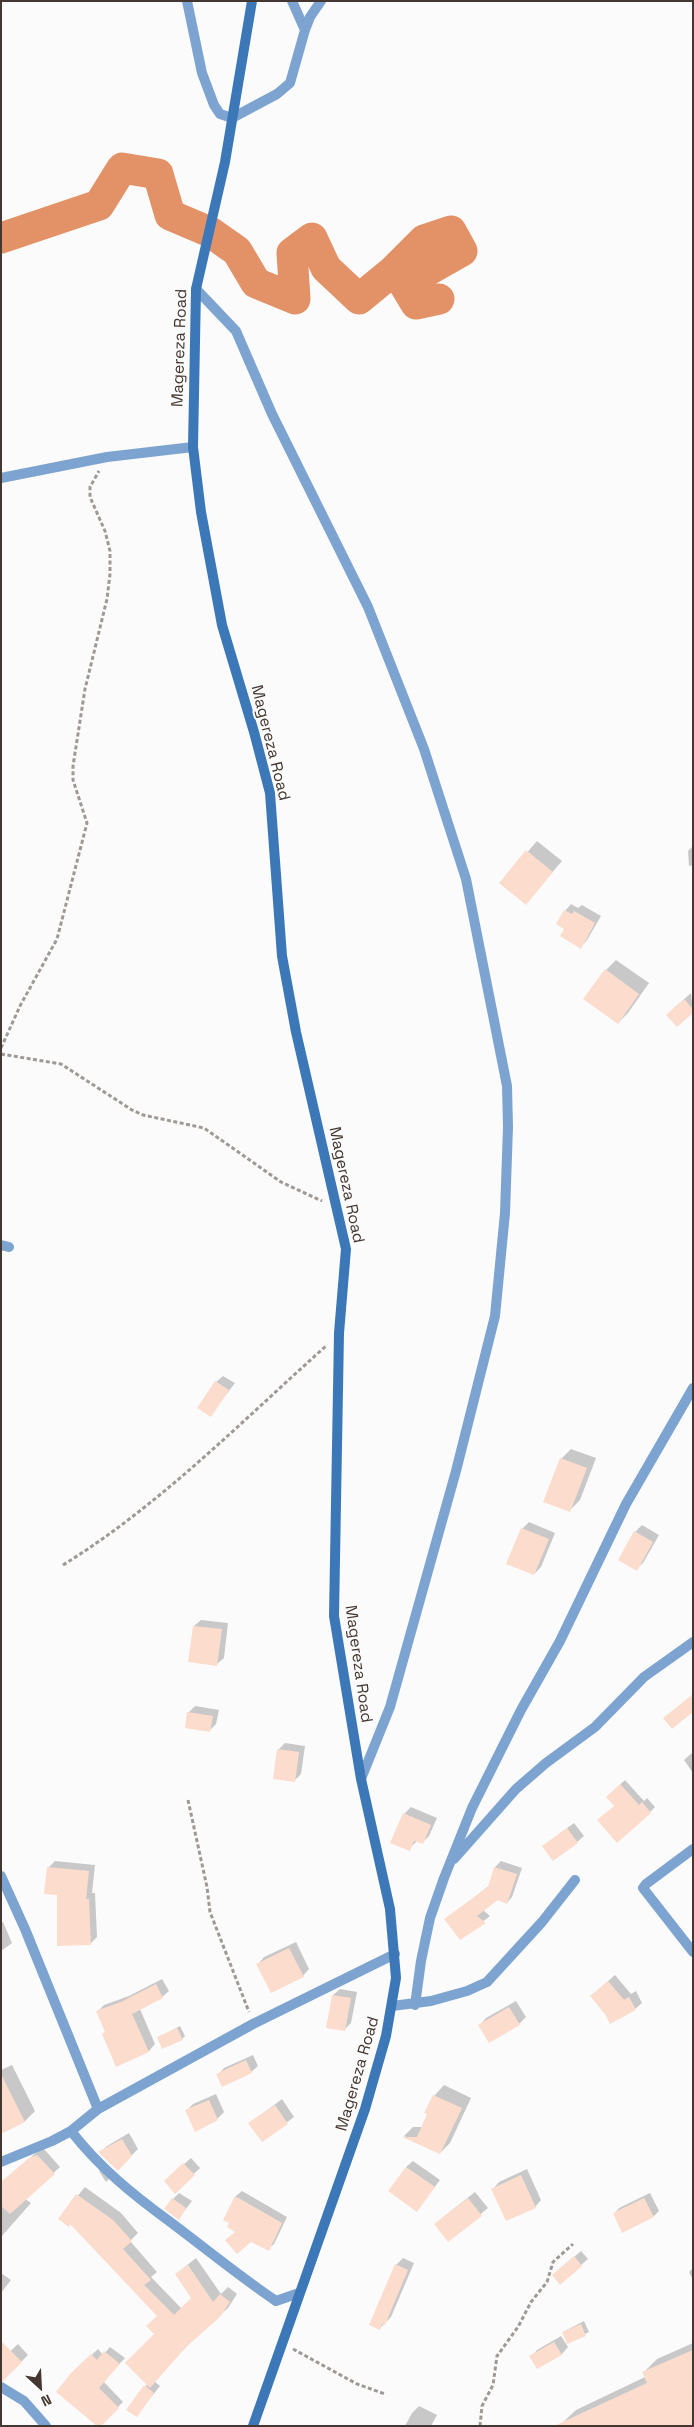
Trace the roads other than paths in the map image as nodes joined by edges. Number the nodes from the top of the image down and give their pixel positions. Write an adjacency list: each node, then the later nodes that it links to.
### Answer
1 (187, 1): 6 (street)
2 (252, 1): 6 (street, Magereza Road)
3 (292, 1): 5 (street)
4 (322, 1): 5 (street)
5 (305, 30): 6 (street)
6 (232, 118): 7 (street, Magereza Road)
7 (196, 289): 8 (street, Magereza Road); 12 (street)
8 (193, 447): 9 (street); 12 (street, Magereza Road)
9 (1, 478)
10 (693, 1388): 14 (street)
11 (693, 1642): 14 (street)
12 (361, 1779): 18 (street, Magereza Road)
13 (693, 1849): 17 (street)
14 (452, 1860): 19 (street)
15 (1, 1876): 21 (street)
16 (575, 1880): 19 (street)
17 (693, 1952)
18 (395, 1954): 20 (street, Magereza Road); 21 (street)
19 (415, 2005): 20 (street)
20 (392, 2006): 24 (street, Magereza Road)
21 (98, 2109): 22 (street)
22 (70, 2131): 23 (street); 24 (street)
23 (1, 2162)
24 (299, 2293): 27 (street, Magereza Road)
25 (1, 2387): 26 (street)
26 (46, 2426)
27 (252, 2426)

